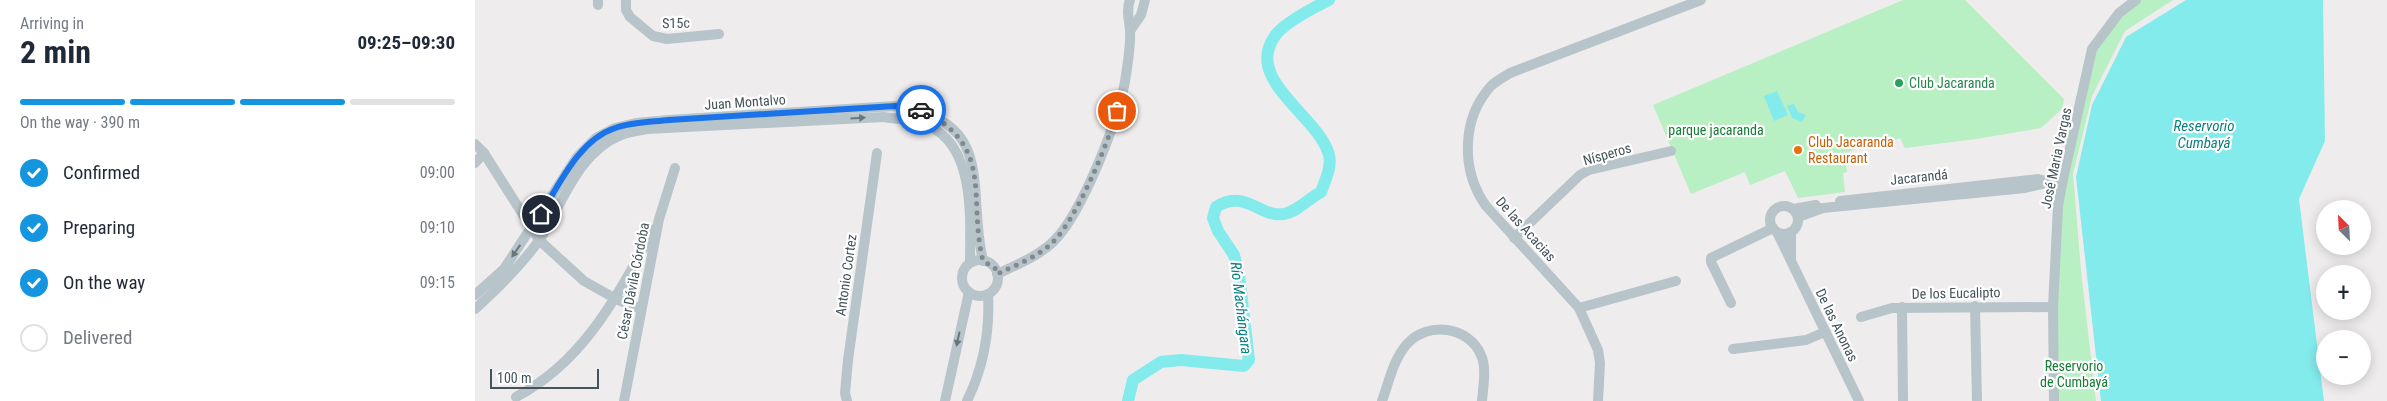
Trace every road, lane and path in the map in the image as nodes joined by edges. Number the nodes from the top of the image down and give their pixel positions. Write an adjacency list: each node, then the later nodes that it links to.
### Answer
1 (626, 0): 7 (street, S15c)
2 (1130, 0): 6 (street)
3 (1145, 0): 6 (street)
4 (1701, 0): 21 (street, De las Acacias)
5 (2136, 0): 15 (street, José Maria Vargas)
6 (1130, 31): 26 (street)
7 (719, 34)
8 (657, 125): 18 (street, Juan Montalvo); 22 (street, Juan Montalvo); 23 (street, Juan Montalvo); 25 (street, Juan Montalvo, one-way to 25)
9 (475, 144): 11 (street)
10 (1671, 151): 21 (street, Nísperos)
11 (485, 152): 13 (street); 18 (street)
12 (877, 153): 44 (street, Antonio Cortez)
13 (475, 163)
14 (675, 168): 17 (street, César Dávila Córdoba)
15 (2063, 179): 16 (street, Jacarandá); 34 (street, José Maria Vargas)
16 (1795, 213): 19 (street); 20 (street)
17 (659, 219): 31 (street); 38 (street, César Dávila Córdoba)
18 (533, 228): 22 (street); 30 (street, Juan Montalvo, one-way to 30)
19 (1775, 230): 20 (street); 24 (street, De las Anonas); 32 (street)
20 (1791, 232): 24 (street)
21 (1514, 238): 35 (street, De las Acacias)
22 (539, 240): 31 (street); 37 (street, Juan Montalvo)
23 (983, 261): 25 (street); 26 (street)
24 (1791, 262): 40 (street, De las Anonas)
25 (970, 263): 28 (street)
26 (997, 274): 29 (street)
27 (1676, 281): 35 (street)
28 (969, 292): 29 (street); 45 (street, one-way to 45)
29 (988, 294): 46 (street)
30 (475, 295)
31 (616, 299): 38 (street); 42 (street)
32 (1731, 303)
33 (1975, 306): 34 (street, De los Eucalipto); 36 (street, De los Eucalipto); 52 (street)
34 (2053, 307): 53 (street, José Maria Vargas)
35 (1579, 308): 49 (street, De las Acacias)
36 (1902, 308): 39 (street, De los Eucalipto); 51 (street)
37 (475, 309)
38 (641, 310): 43 (street, César Dávila Córdoba)
39 (1861, 317)
40 (1825, 332): 41 (street); 50 (street, De las Anonas)
41 (1733, 349)
42 (517, 397)
43 (624, 401)
44 (847, 401)
45 (945, 401)
46 (967, 401)
47 (1382, 401): 48 (street)
48 (1482, 401)
49 (1598, 401)
50 (1859, 401)
51 (1903, 401)
52 (1977, 401)
53 (2054, 401)

